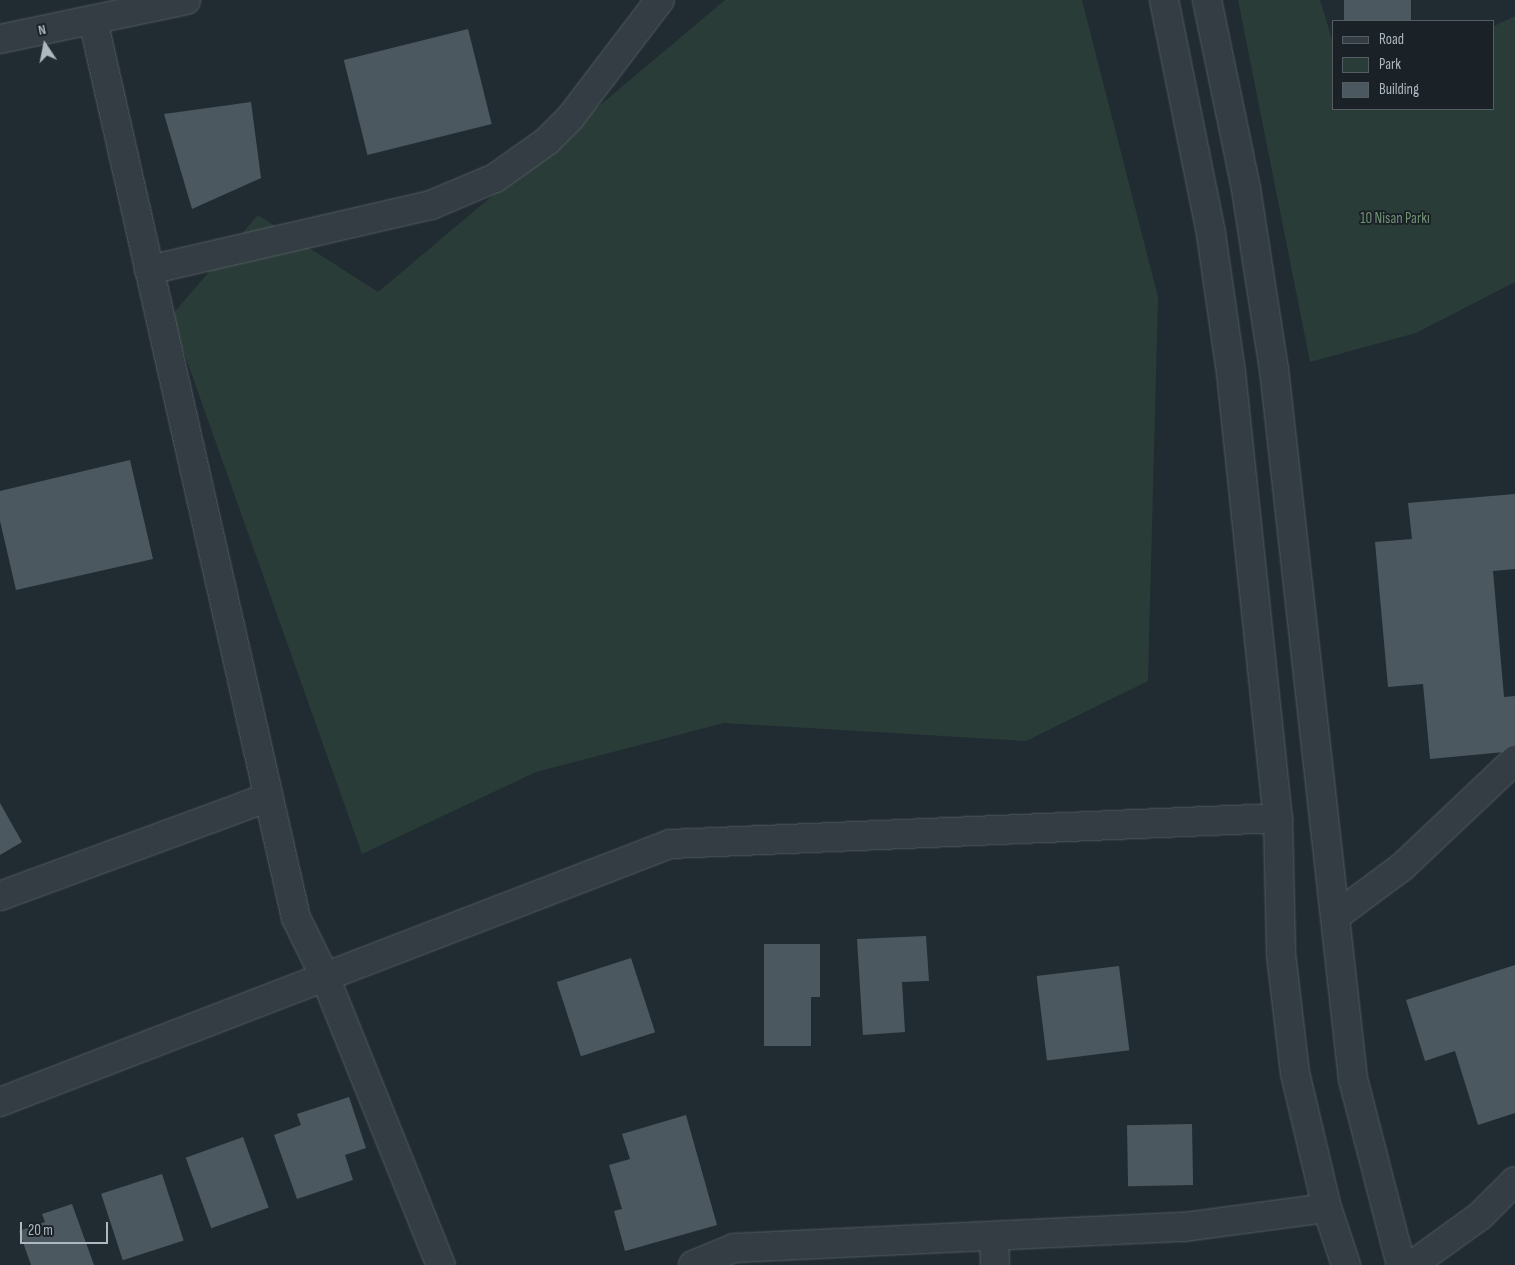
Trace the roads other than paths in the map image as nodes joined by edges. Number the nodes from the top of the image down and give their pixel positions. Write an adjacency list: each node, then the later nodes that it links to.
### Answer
1 (186, 0): 5 (street)
2 (660, 0): 7 (street)
3 (1164, 0): 10 (street)
4 (1207, 0): 12 (street)
5 (94, 20): 6 (street); 7 (street)
6 (0, 39)
7 (149, 270): 9 (street)
8 (1515, 760): 12 (street)
9 (267, 798): 11 (street); 13 (street)
10 (1278, 818): 13 (street); 16 (street)
11 (0, 896)
12 (1336, 916): 22 (street)
13 (325, 977): 14 (street); 18 (street)
14 (0, 1102)
15 (1515, 1182): 23 (street)
16 (1327, 1208): 17 (street); 21 (street)
17 (994, 1236): 19 (street); 20 (street)
18 (441, 1265)
19 (692, 1265)
20 (995, 1265)
21 (1346, 1265)
22 (1401, 1265)
23 (1412, 1265)

